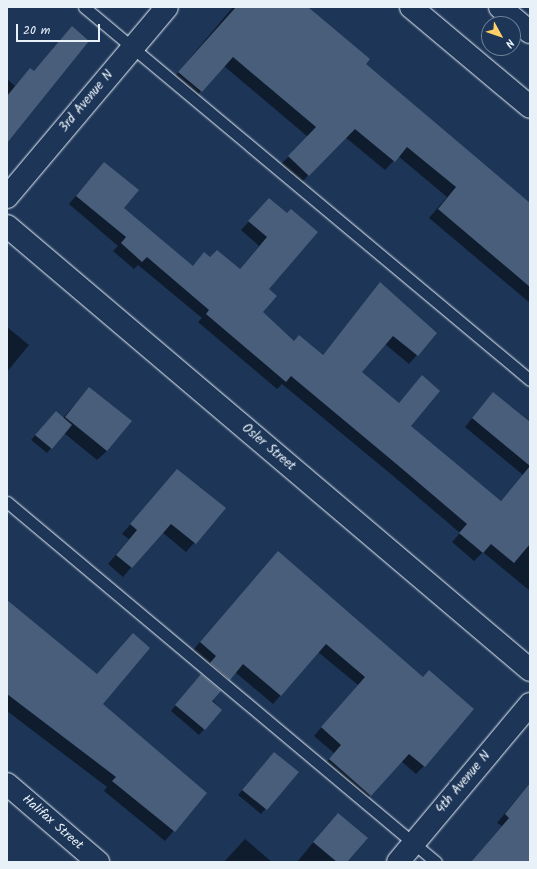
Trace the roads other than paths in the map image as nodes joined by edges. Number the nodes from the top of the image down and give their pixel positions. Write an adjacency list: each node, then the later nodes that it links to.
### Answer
1 (84, 7): 6 (lane)
2 (167, 7): 6 (street, 3rd Avenue N)
3 (411, 7): 7 (street)
4 (500, 7): 5 (street)
5 (530, 32)
6 (132, 48): 8 (street, 3rd Avenue N); 10 (lane)
7 (530, 107)
8 (7, 197)
9 (7, 226): 12 (street, Osler Street)
10 (530, 380)
11 (7, 502): 15 (lane)
12 (530, 670)
13 (530, 704): 15 (street, 4th Avenue N)
14 (7, 784): 16 (street, Halifax Street)
15 (414, 843): 17 (street, 4th Avenue N); 18 (lane)
16 (98, 862)
17 (398, 862)
18 (436, 862)

